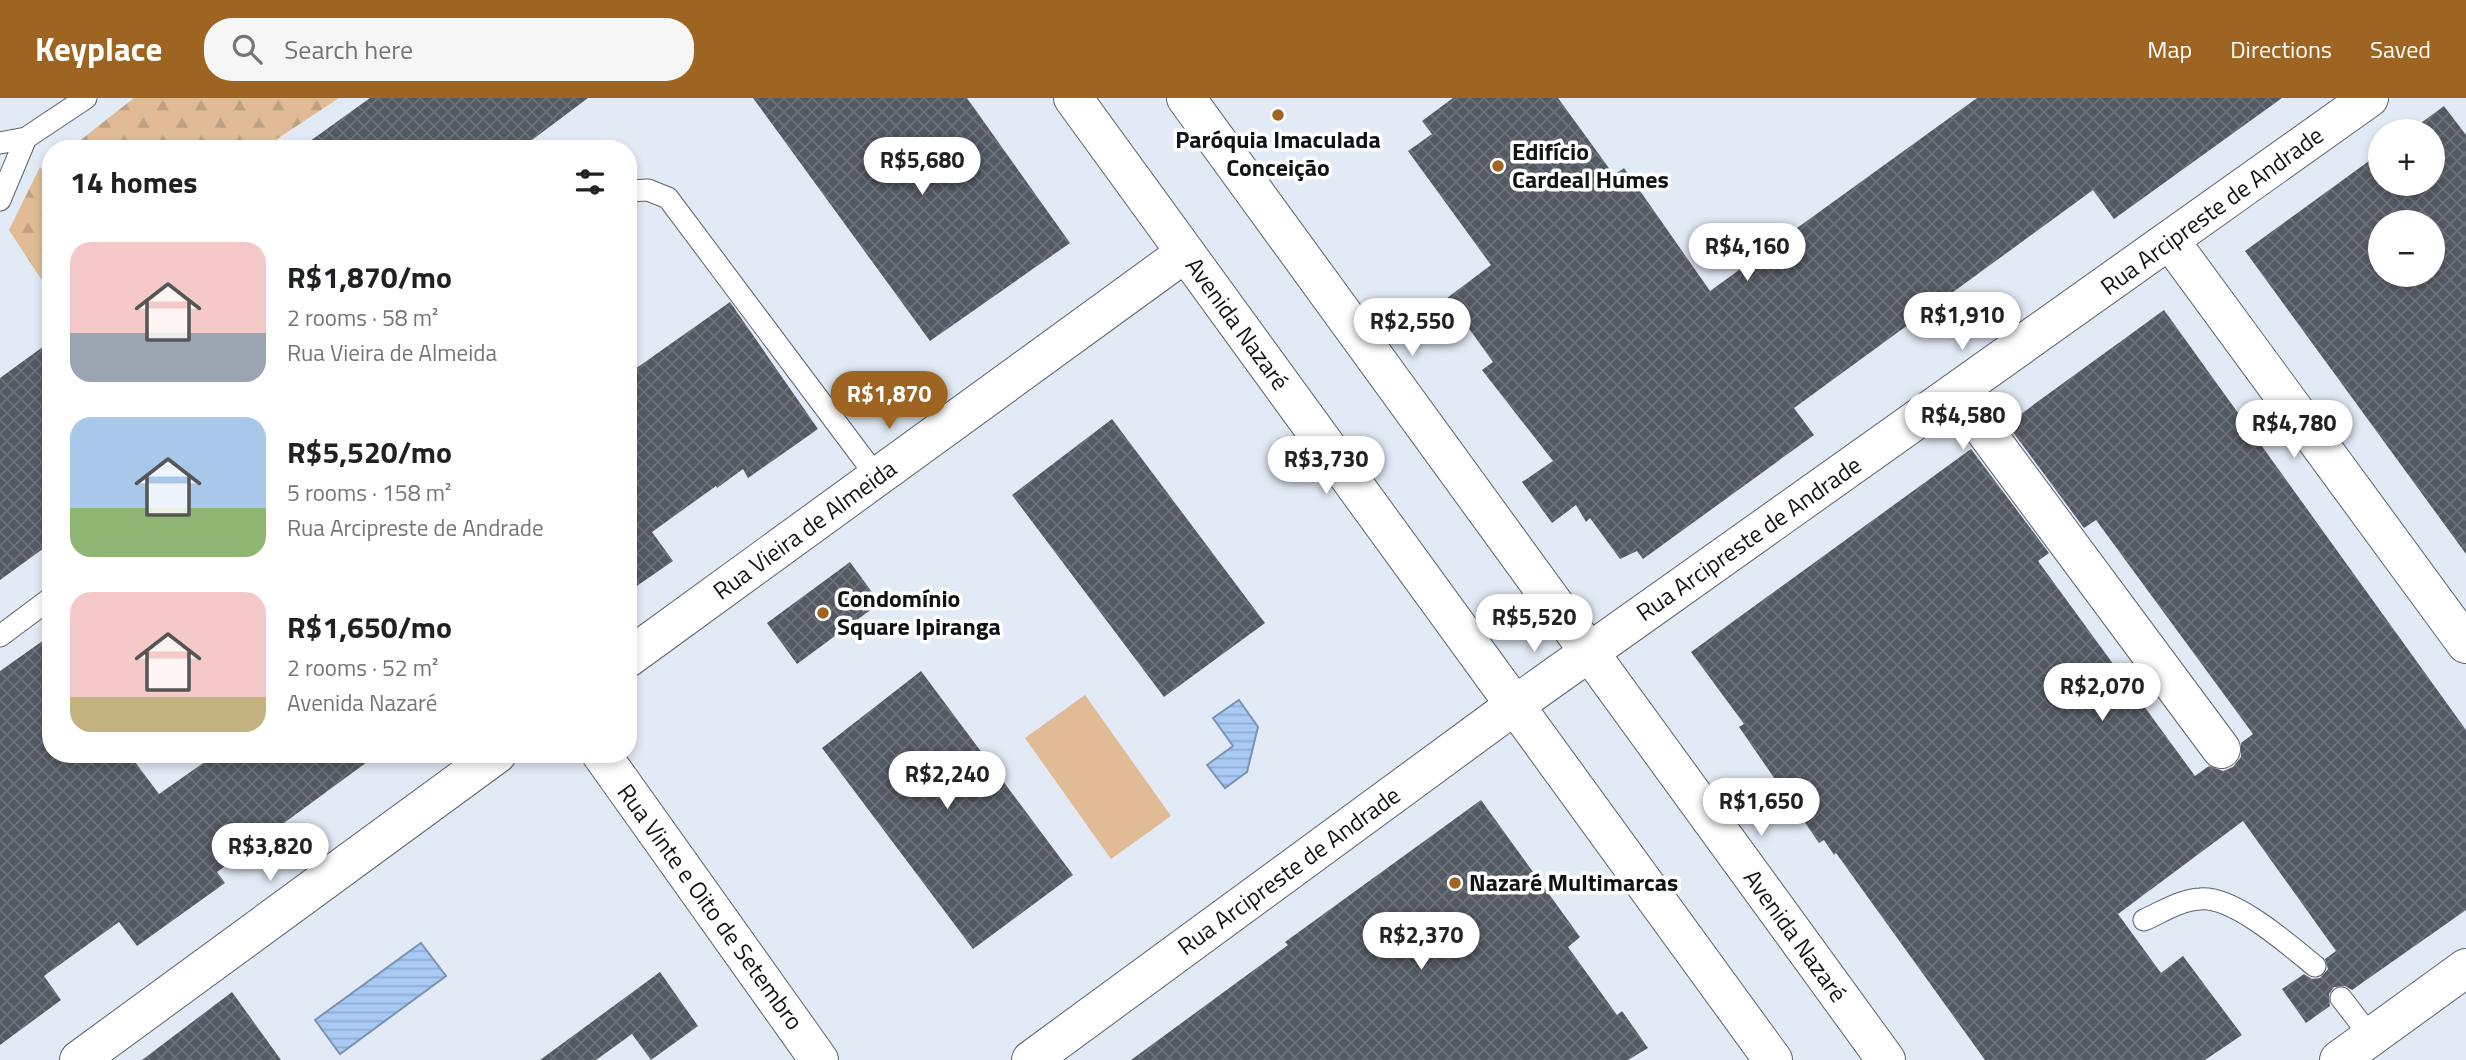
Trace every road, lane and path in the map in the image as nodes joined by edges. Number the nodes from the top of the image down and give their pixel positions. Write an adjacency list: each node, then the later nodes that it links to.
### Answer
1 (86, 98): 5 (lane)
2 (1073, 98): 10 (street, Avenida Nazaré)
3 (1186, 98): 17 (street, Avenida Nazaré)
4 (2369, 98): 9 (street, Rua Arcipreste de Andrade)
5 (26, 138): 6 (lane); 8 (lane)
6 (0, 143)
7 (637, 191): 12 (lane)
8 (0, 200)
9 (2171, 242): 11 (street, Rua Arcipreste de Andrade); 15 (street)
10 (1185, 253): 12 (street, Rua Vieira de Almeida); 18 (street, Avenida Nazaré)
11 (1956, 392): 17 (street, Rua Arcipreste de Andrade); 19 (street)
12 (877, 477): 16 (street, Rua Vieira de Almeida)
13 (42, 605): 14 (lane)
14 (0, 636)
15 (2466, 644)
16 (637, 651)
17 (1589, 652): 18 (street, Rua Arcipreste de Andrade); 31 (street, Avenida Nazaré)
18 (1514, 705): 29 (street, Rua Arcipreste de Andrade); 30 (street, Avenida Nazaré)
19 (2221, 749)
20 (485, 763): 27 (street)
21 (607, 763): 28 (street, Rua Vinte e Oito de Setembro)
22 (2144, 920): 23 (lane)
23 (2315, 966)
24 (2466, 968): 26 (street)
25 (2342, 998): 26 (lane)
26 (2371, 1037): 32 (street)
27 (79, 1060)
28 (819, 1060)
29 (1031, 1060)
30 (1773, 1060)
31 (1886, 1060)
32 (2339, 1060)

